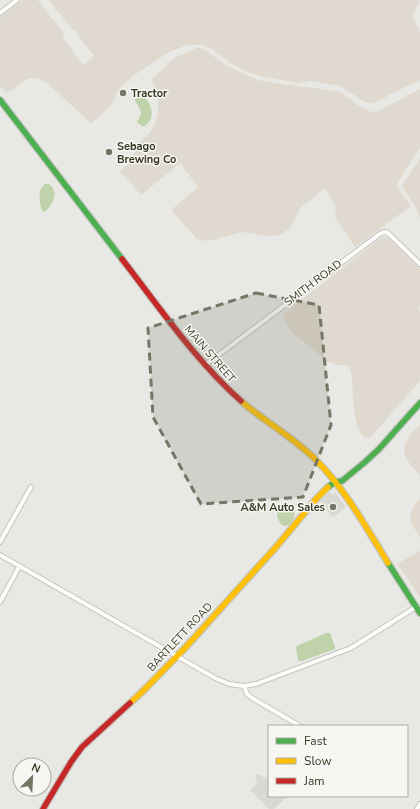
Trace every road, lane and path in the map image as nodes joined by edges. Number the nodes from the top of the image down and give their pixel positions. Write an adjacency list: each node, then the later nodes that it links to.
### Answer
1 (17, 0): 2 (street)
2 (0, 13)
3 (0, 100): 5 (main road, MAIN STREET)
4 (420, 264): 5 (street, SMITH ROAD)
5 (204, 366): 7 (main road, MAIN STREET)
6 (420, 403): 7 (main road, BARTLETT ROAD)
7 (336, 482): 13 (main road, MAIN STREET); 15 (main road, BARTLETT ROAD)
8 (31, 487): 9 (street)
9 (0, 542)
10 (0, 555): 11 (street)
11 (20, 567): 12 (street); 15 (street)
12 (0, 602)
13 (416, 607): 14 (main road, MAIN STREET); 16 (street)
14 (420, 613)
15 (177, 656): 16 (street); 19 (main road, BARTLETT ROAD)
16 (244, 686): 17 (street)
17 (298, 725)
18 (420, 804): 20 (street)
19 (43, 809)
20 (417, 809)

